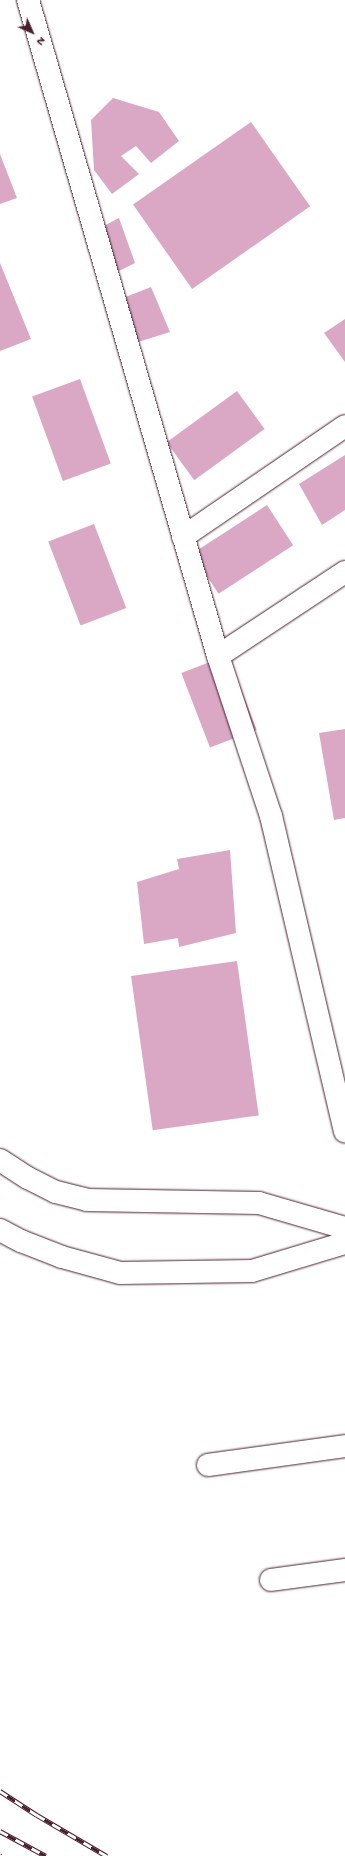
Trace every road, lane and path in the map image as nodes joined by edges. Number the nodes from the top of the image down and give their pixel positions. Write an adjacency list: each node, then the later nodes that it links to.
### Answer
1 (28, 0): 3 (street)
2 (345, 426): 3 (street)
3 (183, 537): 5 (street)
4 (345, 572): 5 (street)
5 (218, 656): 6 (street)
6 (345, 1131)
7 (0, 1160): 8 (street)
8 (345, 1228)
9 (0, 1230): 10 (street)
10 (345, 1242)
11 (345, 1446): 12 (street)
12 (208, 1465)
13 (345, 1570): 14 (street)
14 (271, 1580)

